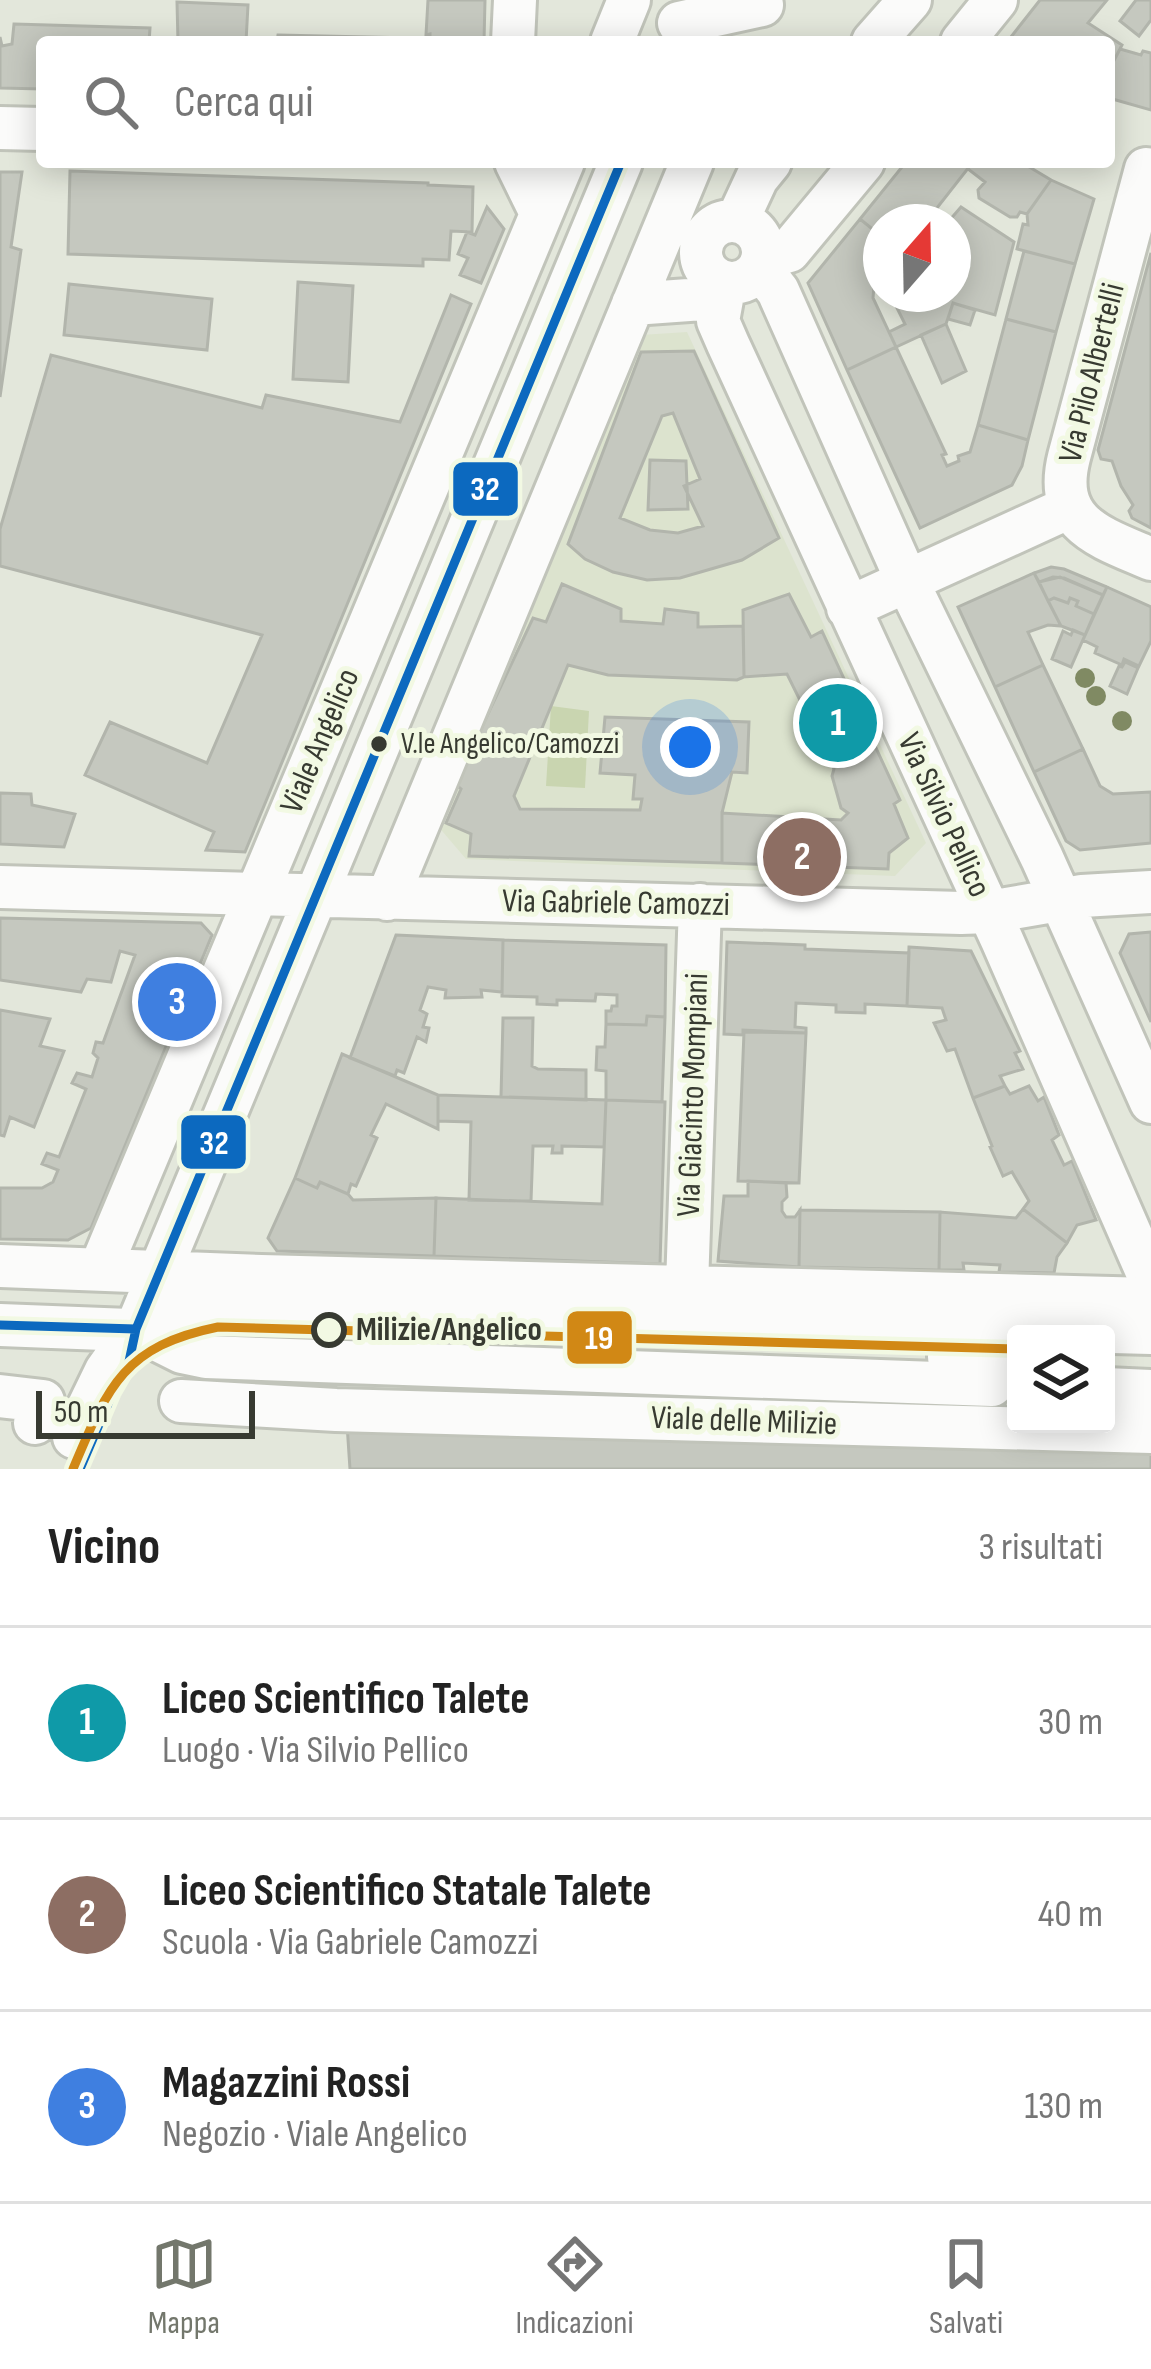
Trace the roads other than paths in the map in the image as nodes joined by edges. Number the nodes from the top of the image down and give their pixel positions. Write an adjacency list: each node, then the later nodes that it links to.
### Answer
1 (515, 0): 6 (street)
2 (628, 0): 7 (street)
3 (910, 0): 8 (street)
4 (758, 16): 5 (street)
5 (680, 22)
6 (513, 36)
7 (614, 36)
8 (879, 36)
9 (0, 128): 10 (street)
10 (36, 130)
11 (1135, 167): 25 (street, Via Pilo Albertelli)
12 (519, 168): 19 (street)
13 (561, 168): 19 (street, Viale Angelico)
14 (619, 168): 24 (street, Viale Angelico)
15 (690, 168): 22 (street)
16 (728, 168): 20 (street)
17 (765, 168): 20 (street)
18 (857, 168): 21 (street)
19 (542, 213): 23 (street, Viale Angelico)
20 (732, 221): 21 (street); 21 (street)
21 (741, 272): 22 (street); 27 (street, Via Silvio Pellico); 28 (street, Via Silvio Pellico)
22 (633, 304): 35 (street)
23 (498, 317): 24 (street); 29 (street, Viale Angelico)
24 (548, 339): 30 (street, Viale Angelico)
25 (1070, 507): 26 (street); 27 (street)
26 (1151, 559)
27 (907, 581): 28 (street); 36 (street, Via Silvio Pellico)
28 (848, 608): 38 (street, Via Silvio Pellico)
29 (339, 695): 30 (street); 33 (street, Viale Angelico)
30 (392, 718): 34 (street, Viale Angelico)
31 (0, 887): 33 (street, Via Gabriele Camozzi)
32 (1151, 892): 36 (street, Via Gabriele Camozzi)
33 (256, 894): 34 (street, Via Gabriele Camozzi); 41 (street, Viale Angelico)
34 (318, 896): 35 (street, Via Gabriele Camozzi); 42 (street, Viale Angelico)
35 (387, 898): 37 (street, Via Gabriele Camozzi)
36 (1059, 899): 38 (street, Via Gabriele Camozzi); 39 (street, Via Silvio Pellico)
37 (700, 904): 38 (street, Via Gabriele Camozzi); 44 (street, Via Giacinto Mompiani)
38 (989, 912): 43 (street, Via Silvio Pellico)
39 (1151, 1102)
40 (0, 1266): 41 (street, Viale delle Milizie)
41 (100, 1269): 42 (street, Viale delle Milizie)
42 (160, 1271): 46 (street, Viale delle Milizie); 50 (street, Viale Angelico)
43 (1151, 1281)
44 (687, 1286): 45 (street, Viale delle Milizie); 46 (street, Viale delle Milizie)
45 (921, 1293): 47 (street, Viale delle Milizie); 49 (street)
46 (473, 1298): 49 (street, Viale delle Milizie); 50 (street, Viale delle Milizie)
47 (1151, 1299)
48 (0, 1325): 50 (street, Viale delle Milizie)
49 (894, 1327): 51 (street, Viale delle Milizie)
50 (136, 1329): 52 (street, Viale delle Milizie); 53 (street, Viale delle Milizie); 63 (street, Viale Angelico)
51 (1151, 1333)
52 (1007, 1359)
53 (338, 1361): 56 (street, Viale delle Milizie); 61 (street)
54 (1115, 1361): 55 (street)
55 (1151, 1363)
56 (1007, 1386)
57 (1115, 1389): 58 (street)
58 (1151, 1390)
59 (0, 1396): 63 (street)
60 (181, 1401): 61 (street, Viale delle Milizie)
61 (336, 1410): 62 (street, Viale delle Milizie)
62 (1151, 1432)
63 (58, 1434)

